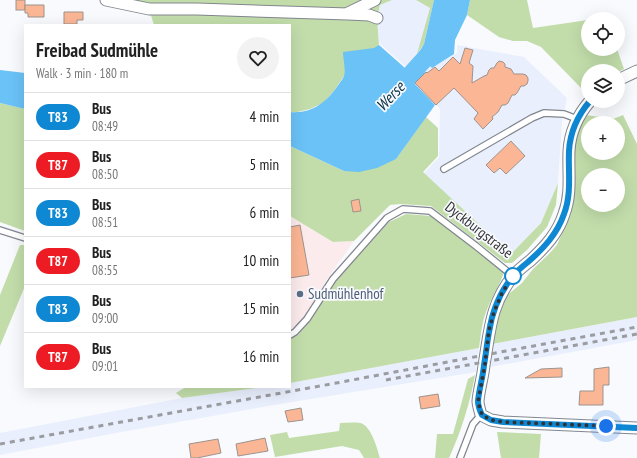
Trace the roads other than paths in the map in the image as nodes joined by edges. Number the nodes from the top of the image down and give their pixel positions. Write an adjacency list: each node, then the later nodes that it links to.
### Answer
1 (106, 0): 3 (street)
2 (375, 0): 3 (street)
3 (348, 14): 4 (street)
4 (377, 18)
5 (637, 71): 6 (street)
6 (625, 77)
7 (584, 108): 8 (street, Dyckburgstraße)
8 (577, 119): 9 (lane); 12 (street, Dyckburgstraße)
9 (444, 169)
10 (0, 230): 11 (lane)
11 (24, 238)
12 (513, 276): 13 (lane, Dyckburgstraße); 14 (street, Dyckburgstraße)
13 (291, 334)
14 (482, 415): 15 (street); 16 (lane)
15 (637, 428)
16 (460, 458)

